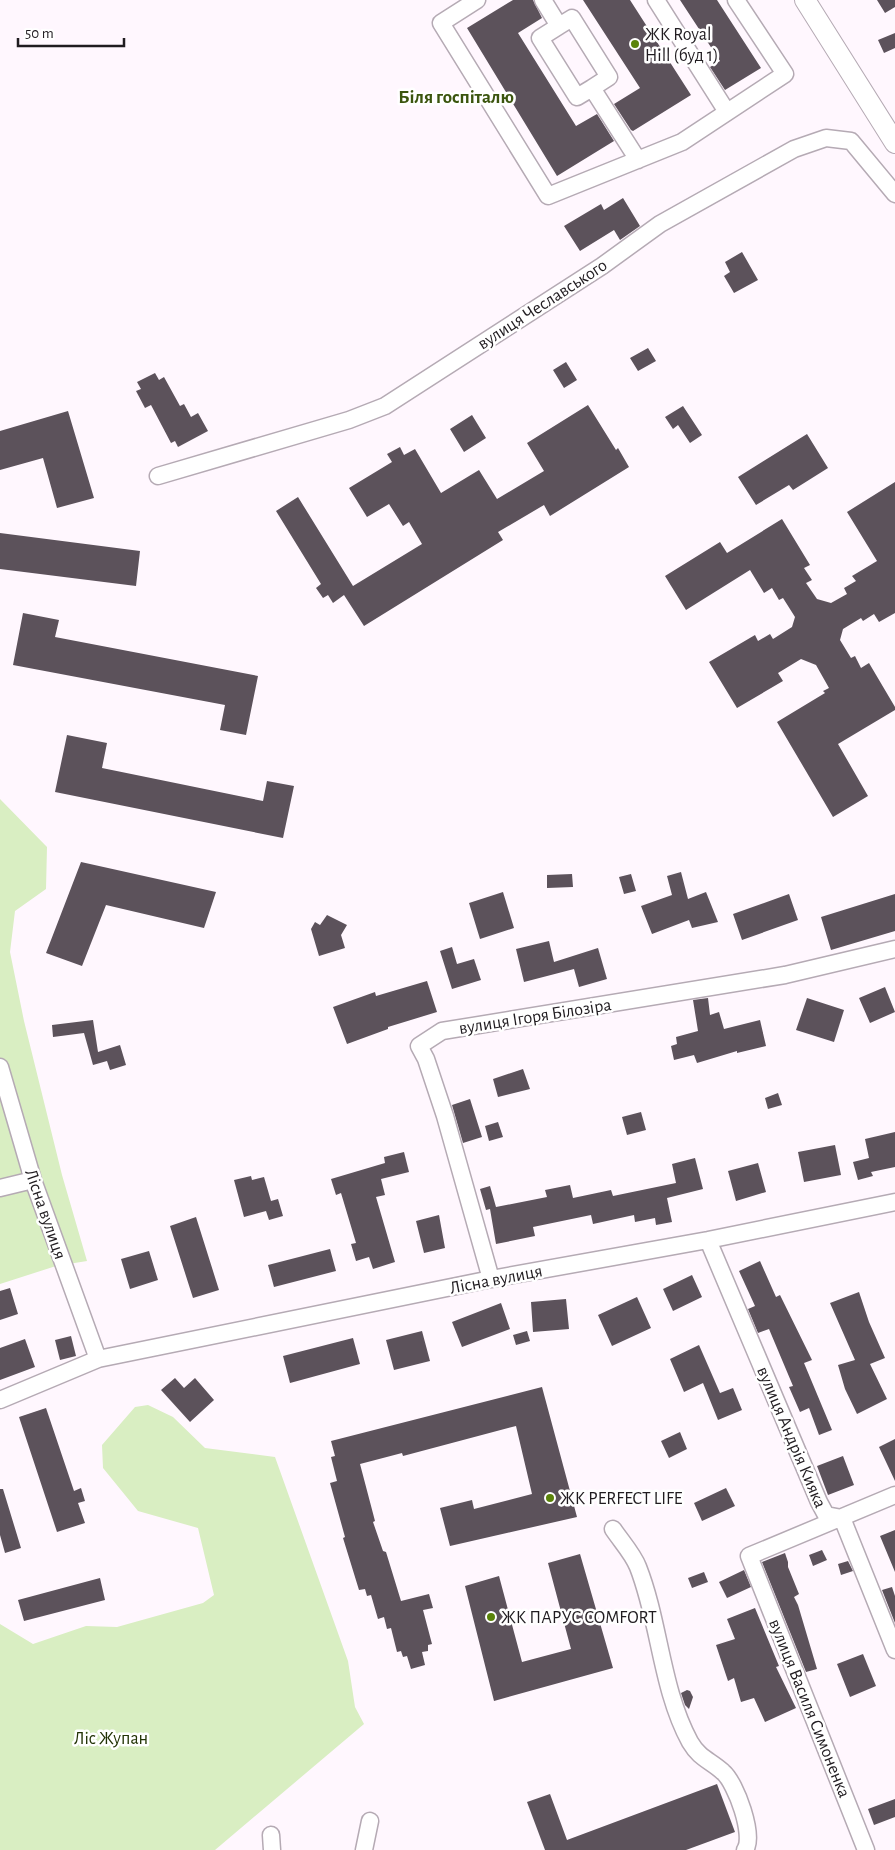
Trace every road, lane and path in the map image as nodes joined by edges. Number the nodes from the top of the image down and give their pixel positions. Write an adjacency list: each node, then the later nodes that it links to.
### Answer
1 (477, 0): 10 (street)
2 (543, 0): 6 (street)
3 (656, 0): 8 (street)
4 (736, 0): 8 (street)
5 (805, 0): 9 (main road)
6 (559, 26): 7 (street); 7 (street)
7 (592, 88): 10 (street)
8 (727, 112): 10 (street)
9 (895, 143)
10 (638, 160)
11 (895, 194): 12 (street, вулиця Чеславського)
12 (158, 476)
13 (895, 949): 19 (street, вулиця Ігоря Білозіра)
14 (0, 1067): 15 (street, Лісна вулиця)
15 (33, 1180): 16 (street); 20 (street, Лісна вулиця)
16 (0, 1188)
17 (895, 1202): 18 (street, Лісна вулиця)
18 (708, 1240): 19 (street, Лісна вулиця); 23 (street, вулиця Андрія Кияка)
19 (492, 1279): 20 (street, Лісна вулиця)
20 (98, 1359): 21 (street, Лісна вулиця)
21 (0, 1400)
22 (895, 1495): 23 (street)
23 (842, 1518): 25 (street, вулиця Андрія Кияка); 29 (street, вулиця Василя Симоненка)
24 (613, 1529): 28 (street)
25 (895, 1650)
26 (370, 1821): 27 (street)
27 (364, 1850)
28 (745, 1850)
29 (866, 1850)

